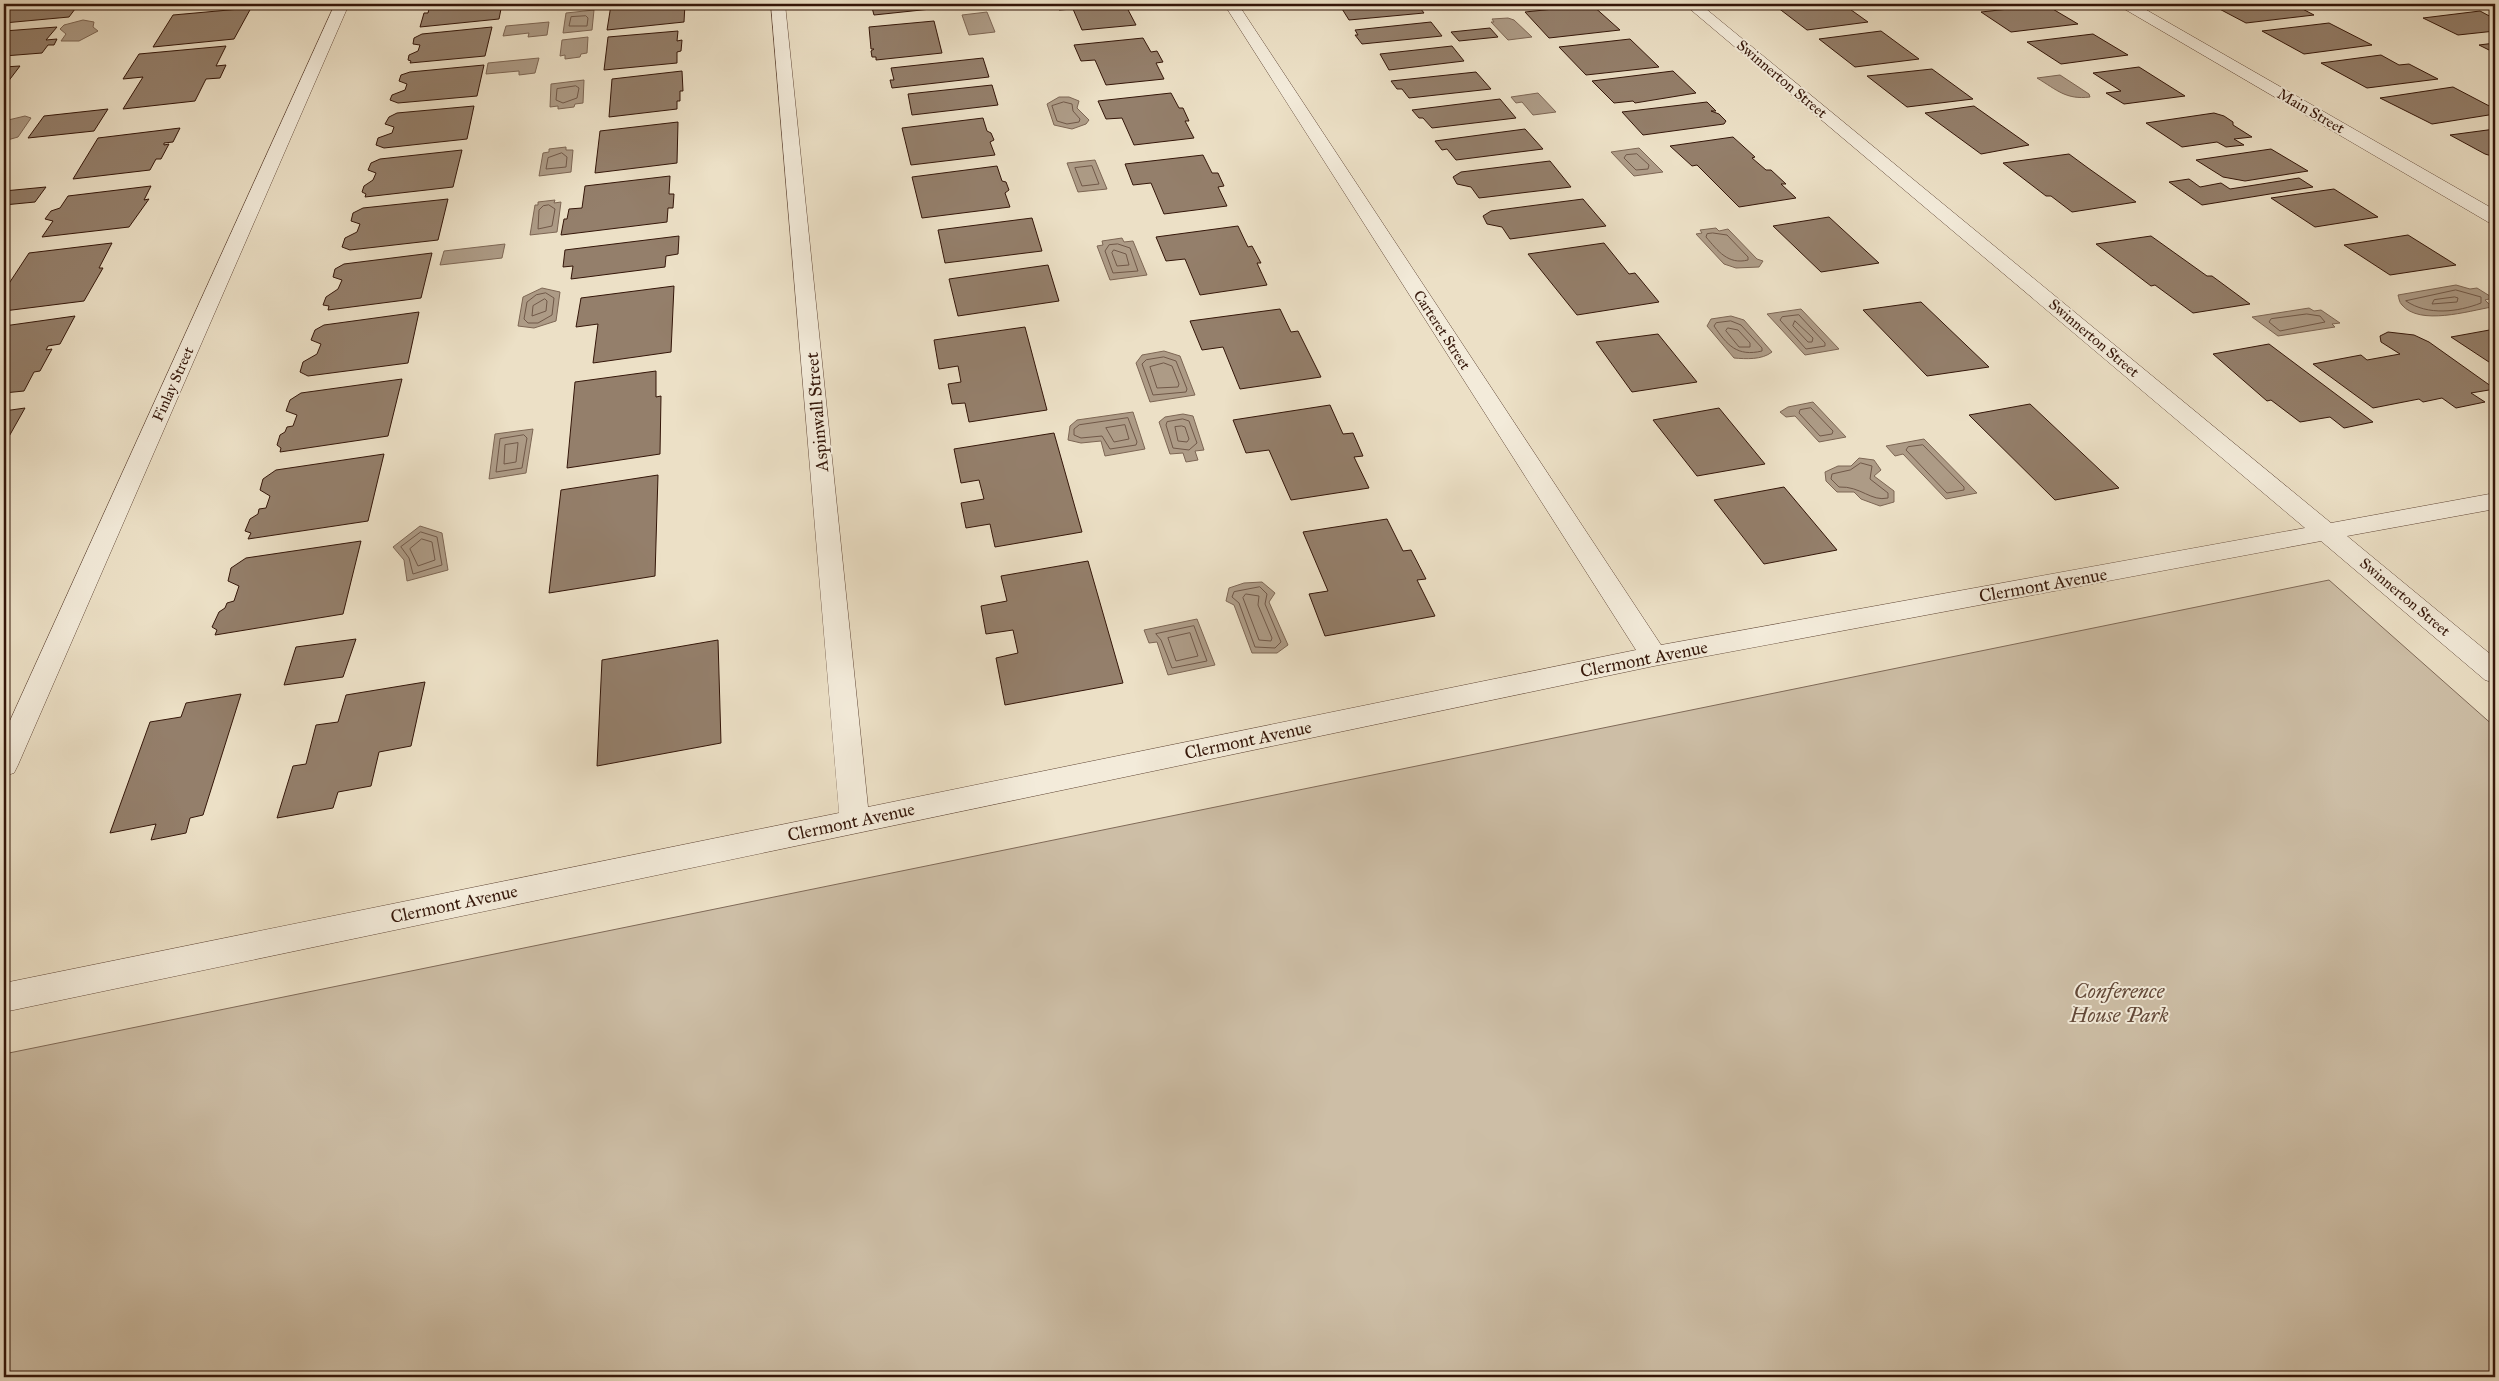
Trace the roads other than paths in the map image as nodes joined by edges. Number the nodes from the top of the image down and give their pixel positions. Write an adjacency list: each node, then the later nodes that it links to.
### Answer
1 (342, 4): 11 (street, Finlay Street)
2 (778, 4): 12 (street, Aspinwall Street)
3 (1231, 4): 9 (street, Carteret Street)
4 (1691, 4): 8 (street, Swinnerton Street)
5 (2126, 4): 6 (street, Main Street)
6 (2495, 218)
7 (2495, 502): 8 (street, Clermont Avenue)
8 (2328, 532): 9 (street, Clermont Avenue); 10 (street, Swinnerton Street)
9 (1654, 656): 12 (street, Clermont Avenue)
10 (2495, 673)
11 (4, 765)
12 (855, 821): 13 (street, Clermont Avenue)
13 (4, 998)

